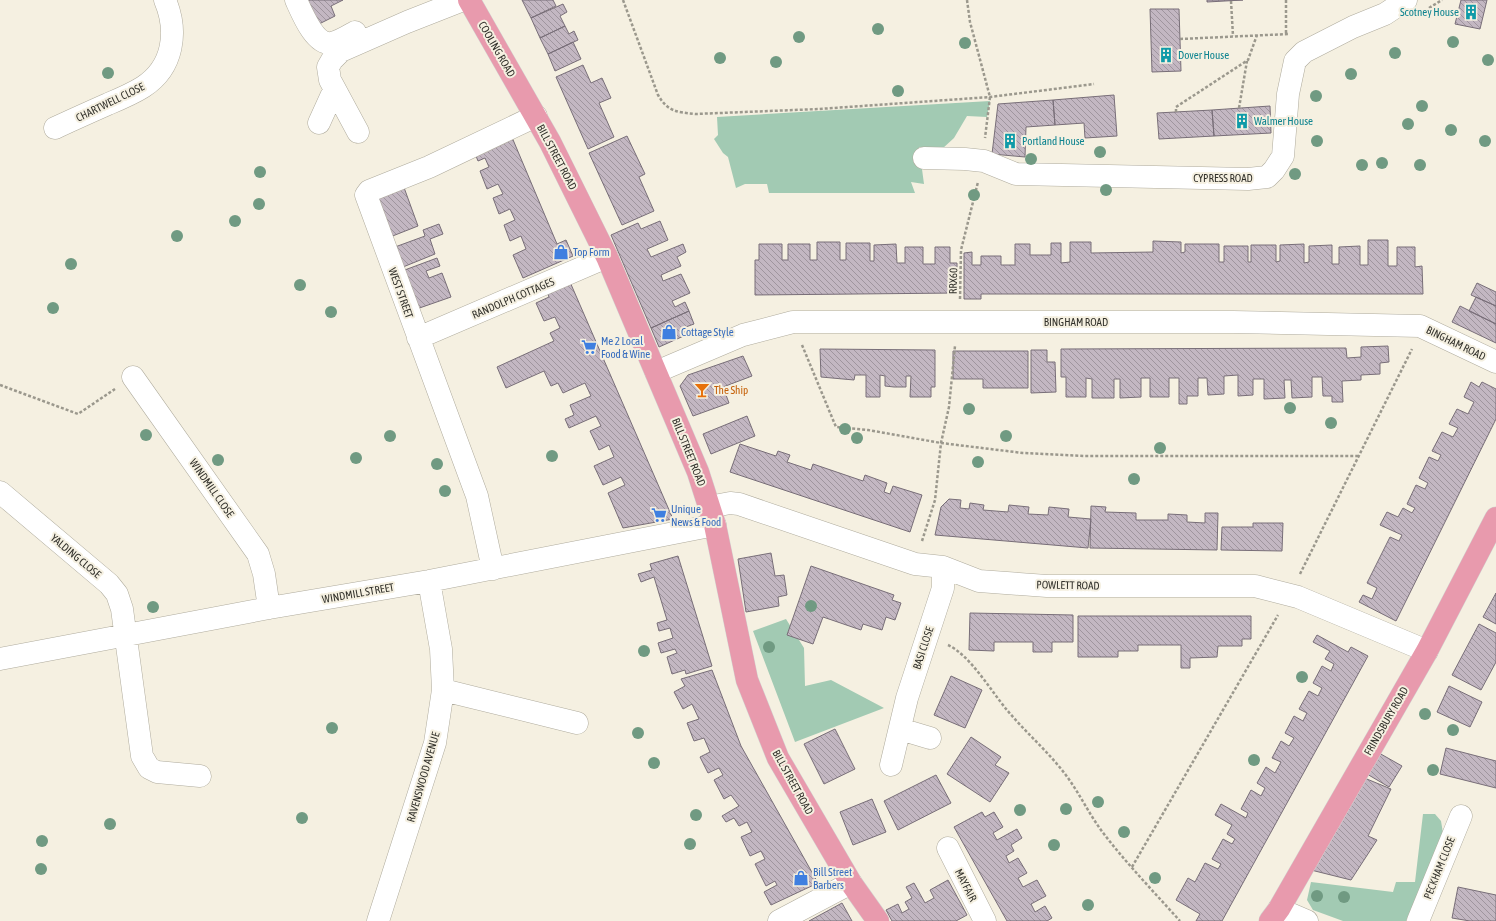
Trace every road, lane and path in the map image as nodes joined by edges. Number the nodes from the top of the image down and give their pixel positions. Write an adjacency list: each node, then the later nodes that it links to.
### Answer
1 (165, 0): 25 (street, CHARTWELL CLOSE)
2 (296, 0): 3 (street)
3 (421, 0)
4 (463, 0): 18 (street)
5 (469, 0): 20 (main road, COOLING ROAD)
6 (623, 0): 19 (path)
7 (967, 0): 19 (path, RRX60)
8 (1286, 0): 11 (path)
9 (1231, 1): 13 (path)
10 (1404, 1): 15 (street, CYPRESS ROAD)
11 (1286, 34): 12 (path); 15 (path)
12 (1257, 35): 13 (path); 16 (path)
13 (1233, 36): 14 (path)
14 (1180, 39)
15 (1318, 46): 28 (street, CYPRESS ROAD)
16 (1247, 60): 21 (path); 22 (path)
17 (1094, 84): 19 (path)
18 (334, 90): 24 (street); 26 (street)
19 (990, 97): 28 (path, RRX60)
20 (525, 98): 23 (main road, BILL STREET ROAD)
21 (1239, 108)
22 (1176, 112)
23 (536, 116): 29 (main road, BILL STREET ROAD); 32 (street, WEST STREET)
24 (319, 123)
25 (55, 128)
26 (358, 132)
27 (924, 158): 28 (street)
28 (984, 161): 31 (path, RRX60)
29 (607, 257): 32 (street, RANDOLPH COTTAGES); 34 (main road, BILL STREET ROAD)
30 (793, 322): 31 (street, BINGHAM ROAD); 34 (street, BINGHAM ROAD); 37 (path)
31 (960, 322): 33 (street, BINGHAM ROAD); 37 (path, RRX60)
32 (418, 338): 44 (street, WEST STREET)
33 (1496, 362)
34 (656, 372): 40 (main road, BILL STREET ROAD)
35 (133, 377): 36 (path); 46 (street, WINDMILL CLOSE)
36 (0, 385)
37 (941, 443): 38 (path); 42 (path, RRX60)
38 (1359, 456)
39 (0, 492): 47 (street, YALDING CLOSE)
40 (712, 516): 42 (street, POWLETT ROAD); 44 (street, WINDMILL STREET); 59 (main road, BILL STREET ROAD)
41 (1496, 518): 49 (main road, FRINDSBURY ROAD)
42 (915, 564): 43 (street, POWLETT ROAD)
43 (943, 566): 48 (street, BASI CLOSE); 49 (street, POWLETT ROAD)
44 (493, 569): 45 (street, WINDMILL STREET)
45 (429, 581): 46 (street, WINDMILL STREET); 51 (street, RAVENSWOOD AVENUE)
46 (269, 608): 47 (street, WINDMILL STREET)
47 (126, 636): 50 (street, WINDMILL STREET); 56 (street, YALDING CLOSE)
48 (927, 636): 53 (street, BASI CLOSE); 65 (path)
49 (1427, 651): 60 (main road, FRINDSBURY ROAD)
50 (0, 659)
51 (443, 690): 52 (street); 61 (street, RAVENSWOOD AVENUE)
52 (576, 723)
53 (900, 729): 54 (street); 55 (street, BASI CLOSE)
54 (930, 738)
55 (891, 765)
56 (200, 776)
57 (1460, 816): 67 (street, PECKHAM CLOSE)
58 (948, 848): 64 (street, MAYFAIR)
59 (851, 883): 62 (street); 63 (main road, BILL STREET ROAD)
60 (1274, 915): 66 (street)
61 (378, 921)
62 (779, 921)
63 (878, 921)
64 (985, 921)
65 (1180, 921)
66 (1307, 921)
67 (1418, 921)

